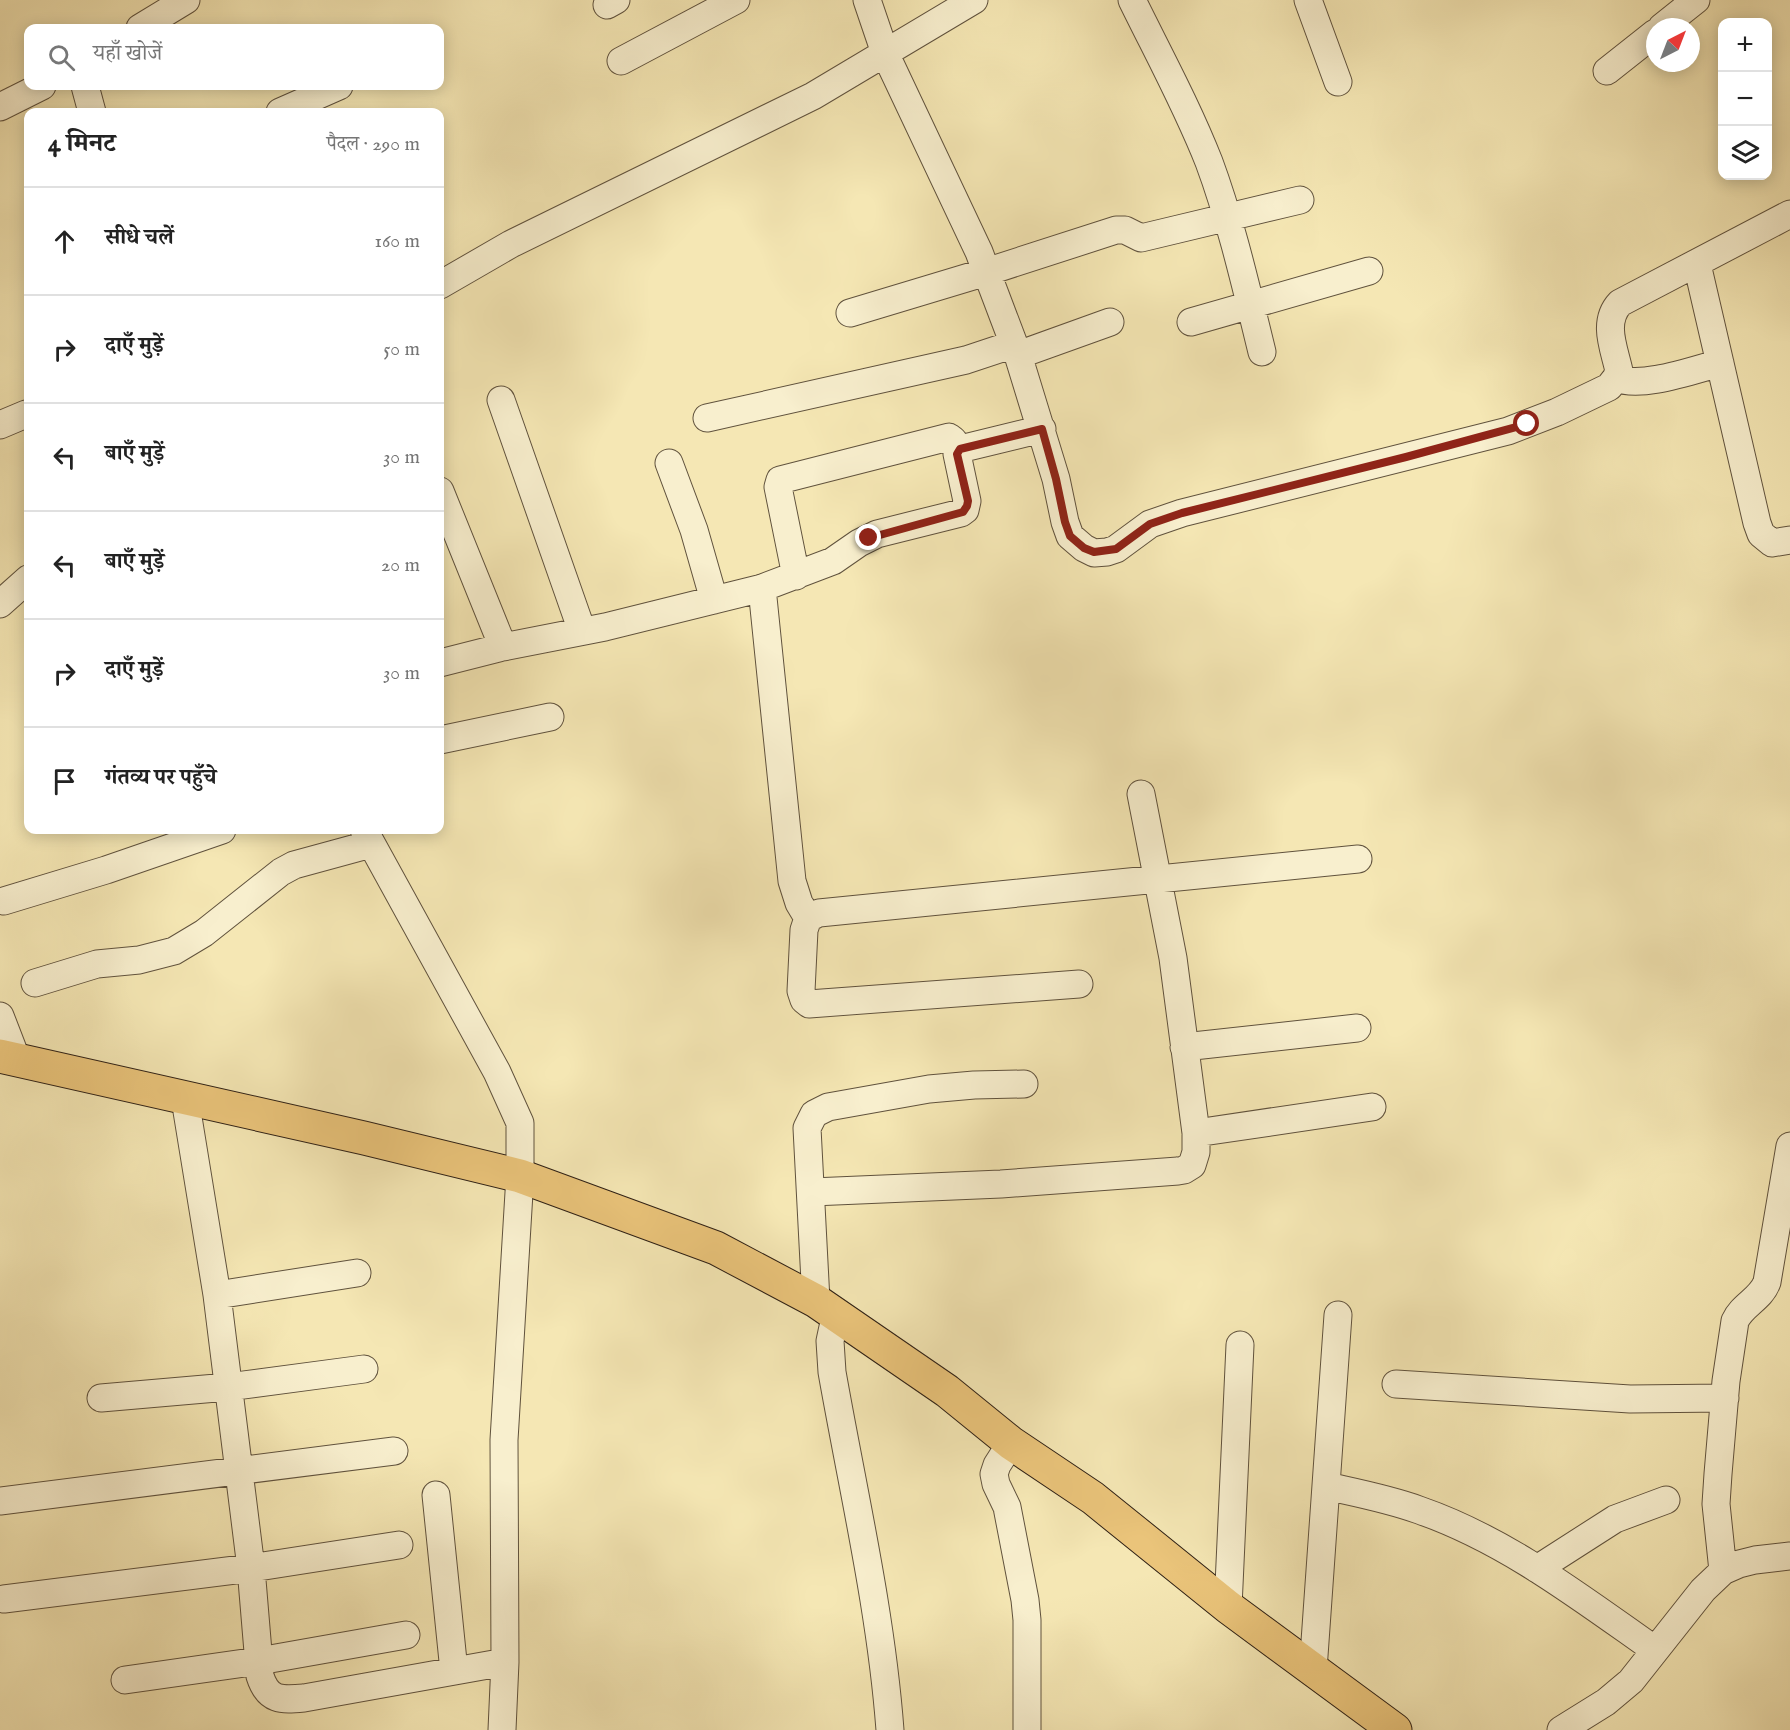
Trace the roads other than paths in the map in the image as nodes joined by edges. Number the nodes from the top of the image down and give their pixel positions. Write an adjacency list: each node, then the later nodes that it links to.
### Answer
1 (186, 0): 9 (street)
2 (736, 0): 12 (street)
3 (867, 0): 11 (street)
4 (974, 0): 11 (street)
5 (1132, 0): 23 (street)
6 (1308, 0): 14 (street)
7 (1696, 0): 8 (street)
8 (1673, 18)
9 (147, 24)
10 (1646, 40): 13 (street)
11 (885, 53): 26 (street); 27 (street)
12 (621, 61)
13 (1607, 71)
14 (1338, 82)
15 (34, 90): 18 (street)
16 (86, 90): 19 (street)
17 (330, 90): 20 (street)
18 (0, 107)
19 (91, 108)
20 (289, 108)
21 (1300, 200): 23 (street)
22 (1790, 214): 24 (street)
23 (1226, 217): 26 (street); 28 (street)
24 (1697, 264): 34 (street); 35 (street)
25 (1369, 271): 28 (street)
26 (986, 272): 29 (street); 32 (street)
27 (444, 283)
28 (1250, 304): 31 (street); 33 (street)
29 (850, 313)
30 (1110, 322): 32 (street)
31 (1191, 322)
32 (1016, 349): 38 (street); 40 (street)
33 (1262, 352)
34 (1720, 363): 35 (street); 44 (street)
35 (1616, 378): 40 (street)
36 (501, 400): 50 (street)
37 (24, 415): 39 (street)
38 (707, 418)
39 (0, 424)
40 (1042, 429): 41 (street)
41 (959, 450): 45 (street); 45 (street)
42 (669, 464): 48 (street)
43 (444, 501): 51 (street)
44 (1790, 540)
45 (796, 576): 47 (street)
46 (24, 583): 49 (street)
47 (762, 588): 48 (street); 61 (street)
48 (714, 600): 50 (street)
49 (0, 604)
50 (582, 631): 51 (street)
51 (503, 647): 52 (street)
52 (444, 662)
53 (550, 717): 54 (street)
54 (444, 739)
55 (1141, 794): 59 (street)
56 (210, 834): 60 (street)
57 (368, 837): 62 (street); 73 (street)
58 (1358, 860): 59 (street)
59 (1158, 880): 61 (street); 66 (street)
60 (4, 901)
61 (808, 918): 63 (street)
62 (35, 983)
63 (1079, 984)
64 (0, 1016): 67 (street)
65 (1357, 1028): 66 (street)
66 (1184, 1047): 71 (street)
67 (8, 1058): 69 (main road)
68 (1024, 1084): 74 (street)
69 (185, 1099): 73 (main road); 76 (street)
70 (1372, 1107): 71 (street)
71 (1196, 1133): 74 (street)
72 (1790, 1146): 84 (street)
73 (520, 1176): 77 (main road); 102 (street)
74 (812, 1192): 77 (street)
75 (357, 1273): 76 (street)
76 (217, 1295): 82 (street)
77 (826, 1307): 85 (main road); 107 (street)
78 (1338, 1315): 88 (street)
79 (1240, 1345): 98 (street)
80 (364, 1369): 82 (street)
81 (1396, 1384): 84 (street)
82 (228, 1387): 83 (street); 87 (street)
83 (101, 1398)
84 (1725, 1398): 96 (street)
85 (1011, 1443): 98 (main road); 108 (street)
86 (394, 1451): 87 (street)
87 (239, 1472): 91 (street); 94 (street)
88 (1326, 1486): 95 (street); 103 (street)
89 (436, 1495): 104 (street)
90 (1666, 1500): 95 (street)
91 (0, 1501)
92 (399, 1545): 94 (street)
93 (1790, 1556): 96 (street)
94 (251, 1568): 97 (street); 101 (street)
95 (1537, 1569): 100 (street)
96 (1724, 1571): 100 (street)
97 (4, 1599)
98 (1228, 1607): 103 (main road)
99 (406, 1635): 101 (street)
100 (1655, 1650): 110 (street)
101 (259, 1661): 104 (street); 105 (street)
102 (505, 1662): 104 (street); 106 (street)
103 (1313, 1670): 109 (main road)
104 (454, 1671)
105 (124, 1680)
106 (502, 1730)
107 (890, 1730)
108 (1027, 1730)
109 (1395, 1730)
110 (1560, 1730)

